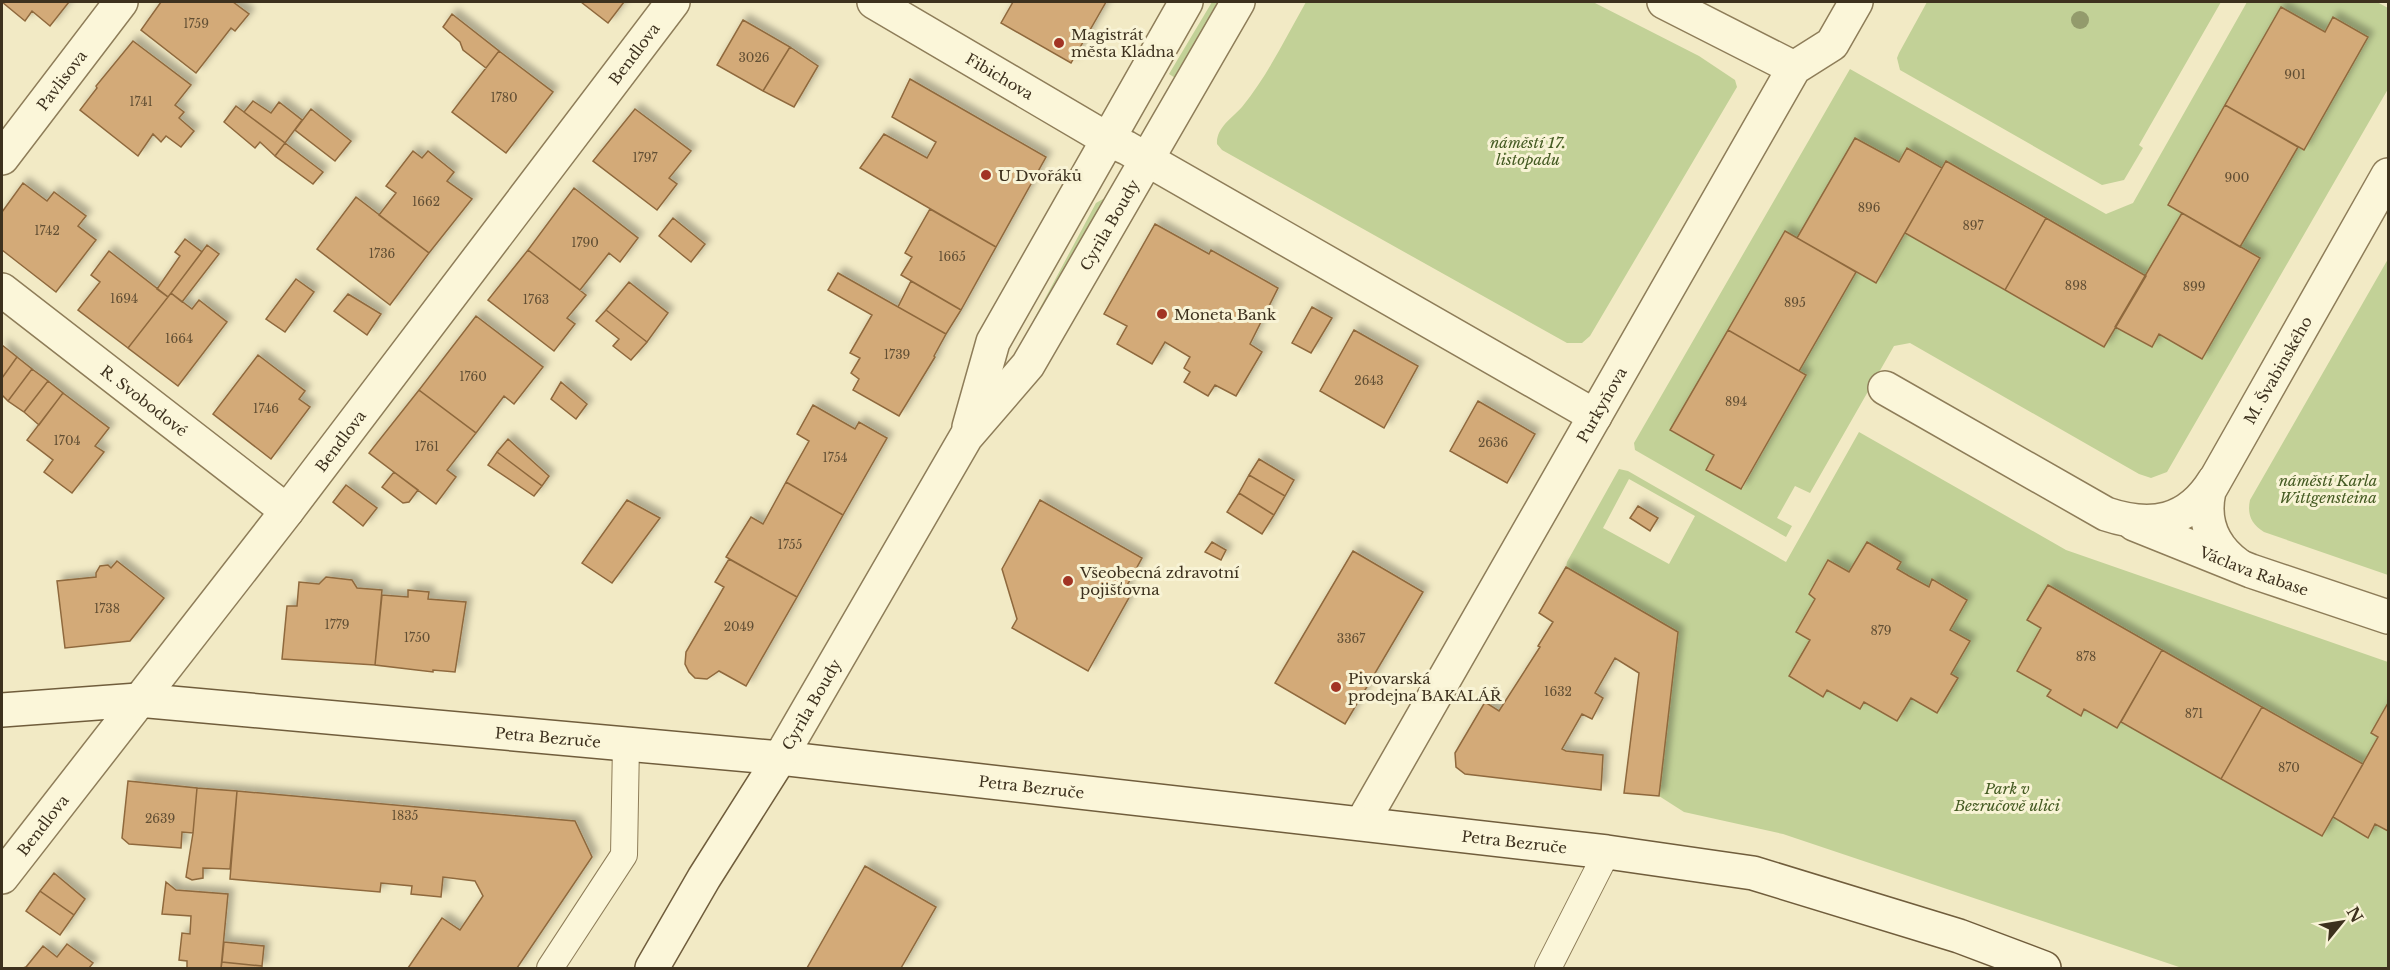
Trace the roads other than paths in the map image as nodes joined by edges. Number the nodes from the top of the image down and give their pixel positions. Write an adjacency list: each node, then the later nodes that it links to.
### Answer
1 (121, 2): 10 (street, Pavlisova)
2 (673, 2): 17 (street, Bendlova)
3 (874, 2): 9 (street, Fibichova)
4 (1186, 2): 9 (street, Cyrila Boudy)
5 (1238, 2): 9 (street, Cyrila Boudy)
6 (1664, 2): 8 (street)
7 (1856, 2): 8 (street, Purkyňova)
8 (1794, 68): 14 (street, Purkyňova)
9 (1127, 149): 14 (street); 15 (street, Cyrila Boudy); 15 (street, Cyrila Boudy)
10 (2, 158)
11 (2388, 175): 16 (street, M. Švabinského)
12 (2, 290): 17 (street, R. Svobodové)
13 (1885, 388): 18 (street, Václava Rabase)
14 (1595, 416): 25 (street, Purkyňova)
15 (966, 437): 24 (street, Cyrila Boudy)
16 (2214, 481): 18 (street, Václava Rabase); 19 (street, M. Švabinského)
17 (287, 511): 21 (street, Bendlova)
18 (2122, 519): 19 (street, Václava Rabase)
19 (2238, 566): 20 (street, Václava Rabase)
20 (2388, 617)
21 (138, 700): 22 (street, Petra Bezruče); 23 (street, Petra Bezruče); 27 (street, Bendlova)
22 (2, 710)
23 (626, 744): 24 (street, Petra Bezruče); 28 (lane)
24 (780, 758): 25 (street, Petra Bezruče); 29 (street, Cyrila Boudy)
25 (1362, 823): 26 (street, Petra Bezruče)
26 (1607, 852): 30 (lane); 31 (street, Petra Bezruče)
27 (2, 877)
28 (550, 969)
29 (652, 969)
30 (1548, 969)
31 (2044, 969)

